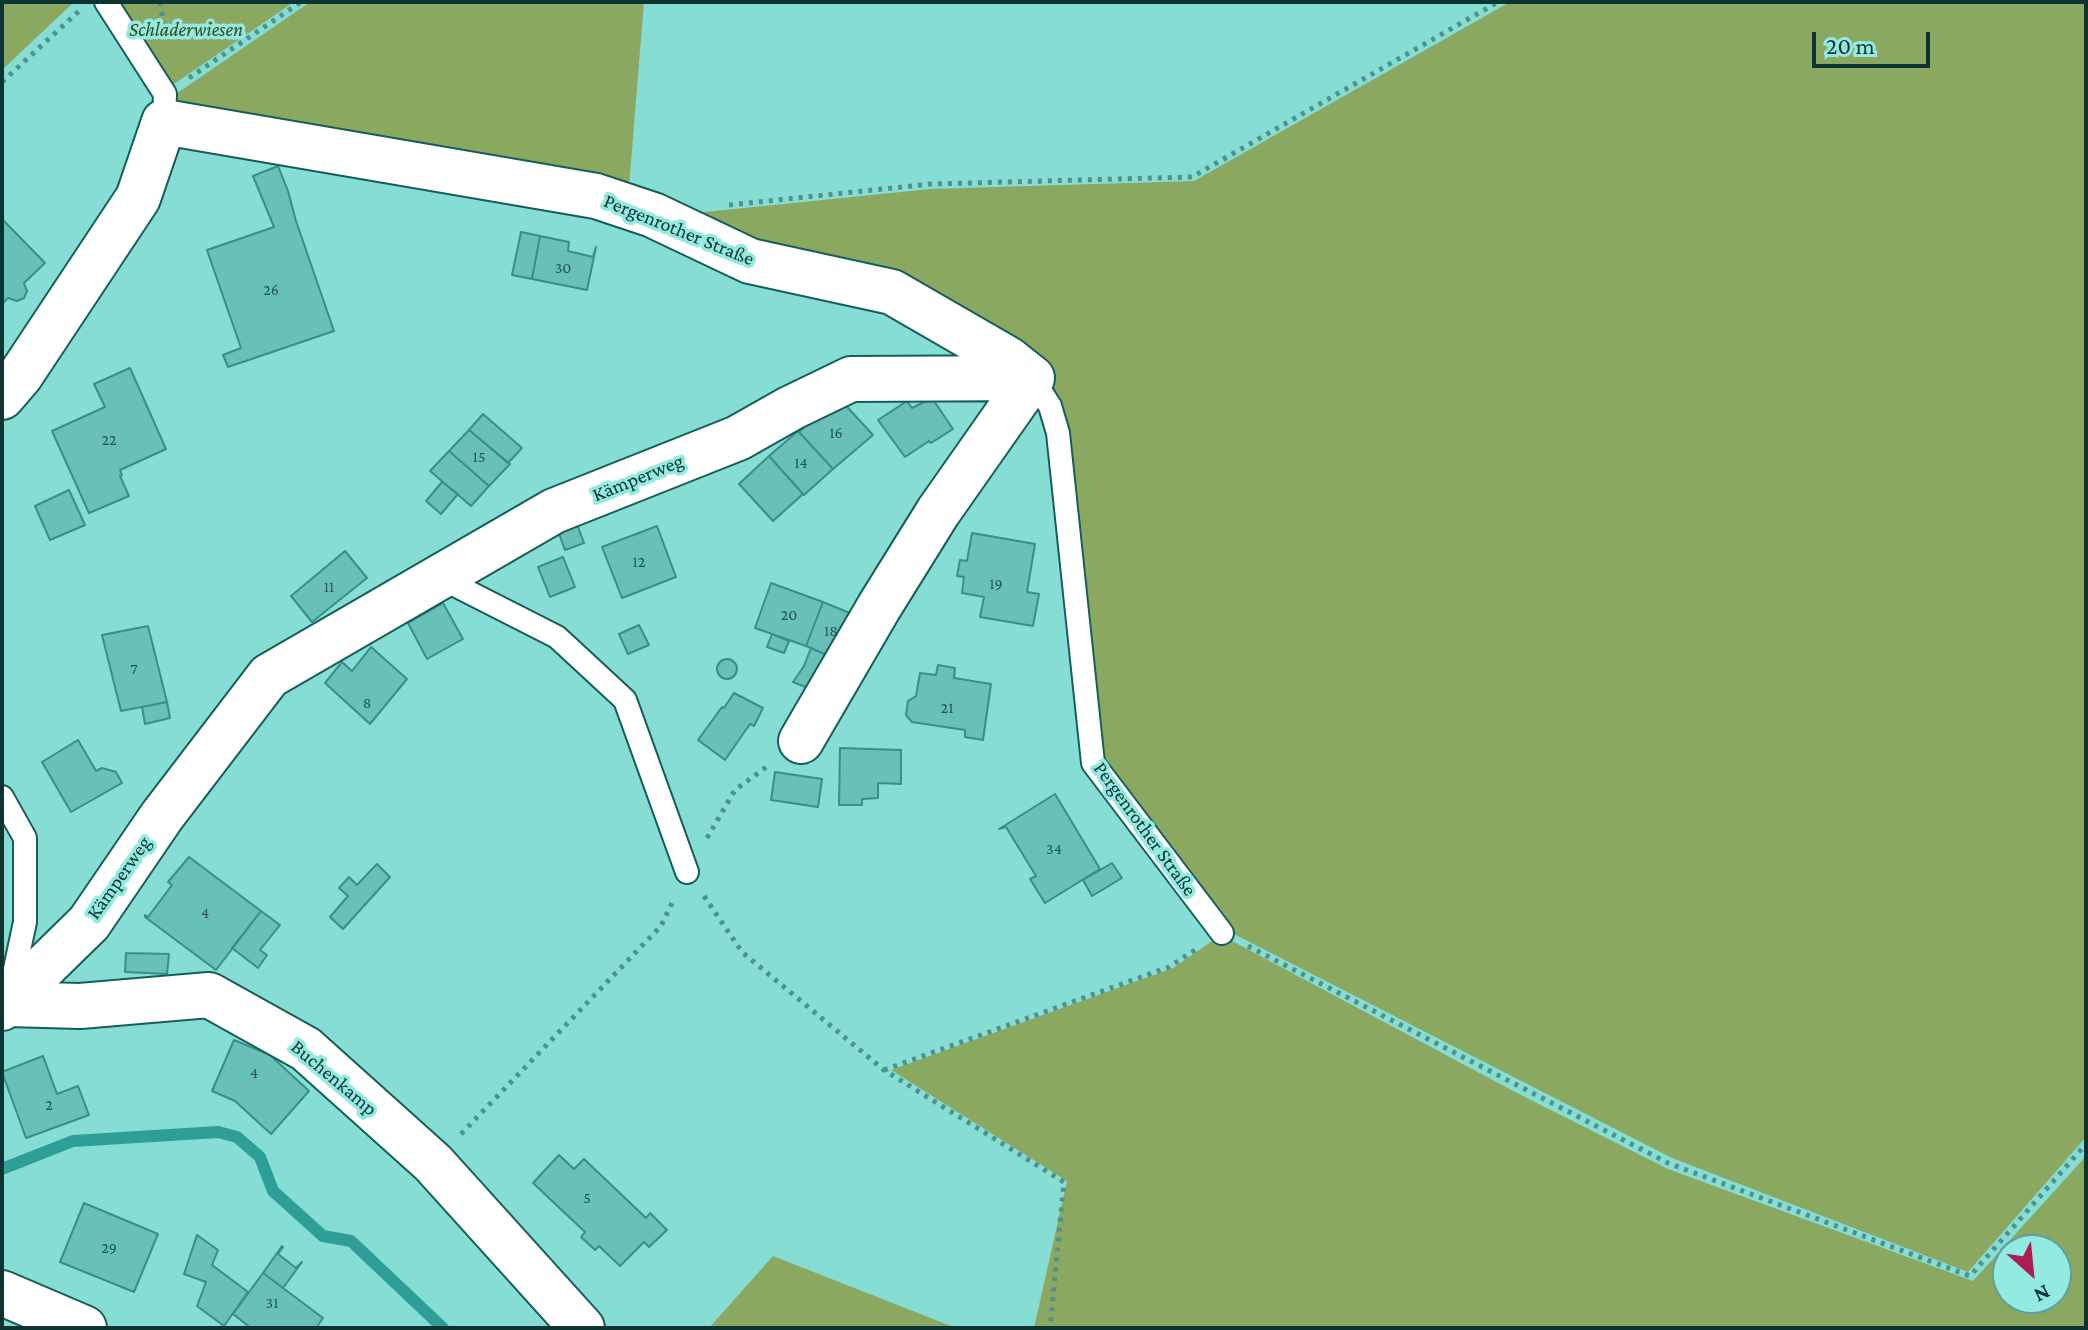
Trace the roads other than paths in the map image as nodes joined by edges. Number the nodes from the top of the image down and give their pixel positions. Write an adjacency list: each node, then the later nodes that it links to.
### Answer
1 (106, 2): 2 (lane)
2 (165, 108): 3 (street, Pergenrother Straße); 4 (street)
3 (1032, 378): 5 (street, Kämperweg); 6 (street); 9 (lane, Pergenrother Straße)
4 (2, 397)
5 (439, 577): 8 (lane); 10 (street, Kämperweg)
6 (801, 741)
7 (2, 797): 10 (lane)
8 (687, 872)
9 (1222, 933)
10 (5, 1006): 13 (street, Buchenkamp)
11 (2, 1293): 12 (street)
12 (84, 1328)
13 (582, 1328)

